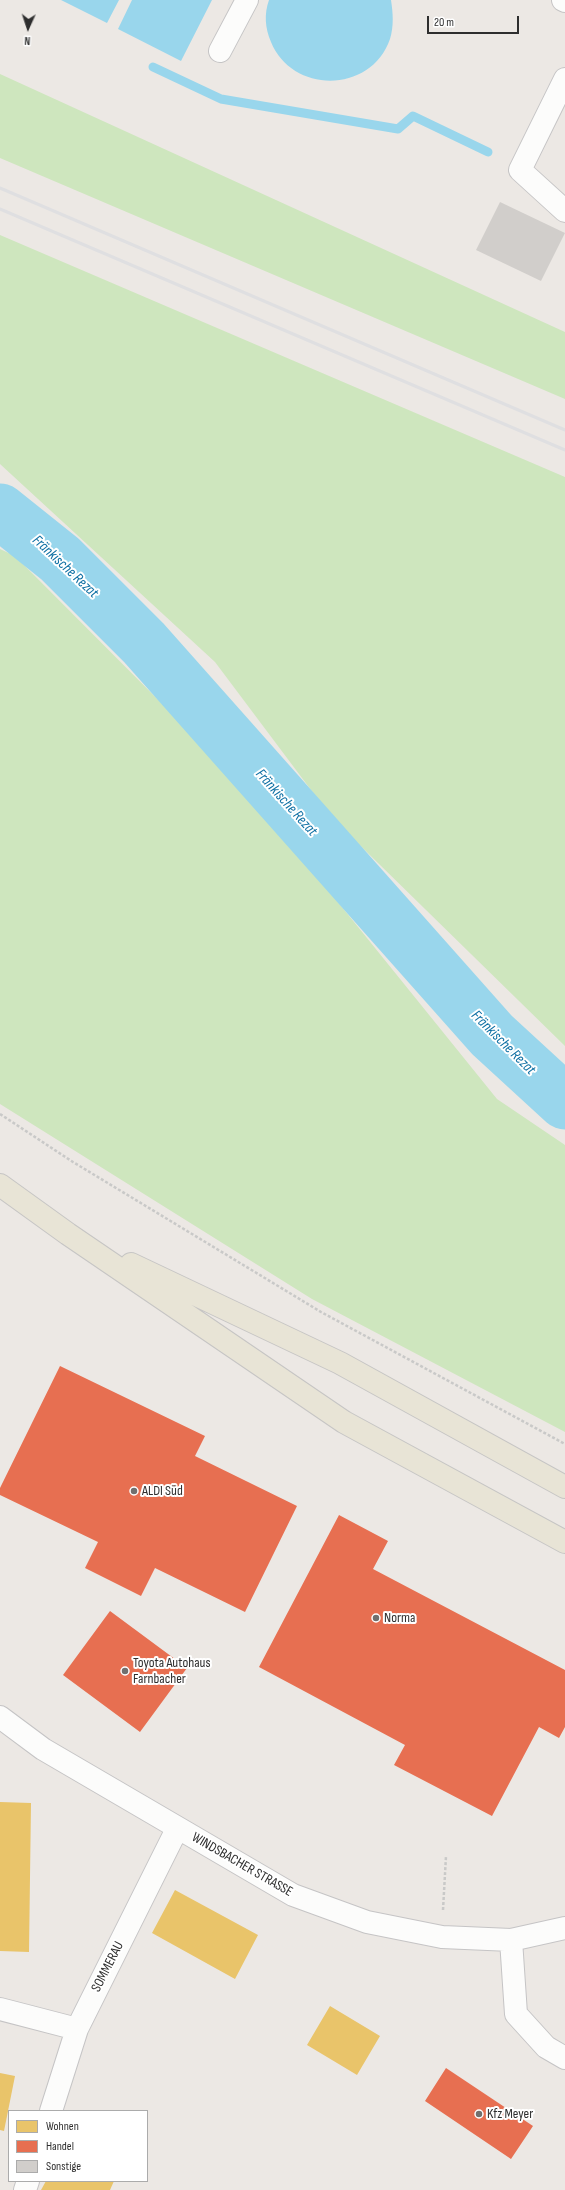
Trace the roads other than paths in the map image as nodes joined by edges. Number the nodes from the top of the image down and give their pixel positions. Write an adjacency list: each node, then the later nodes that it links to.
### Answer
1 (247, 0): 2 (street)
2 (220, 51)
3 (565, 79): 4 (street)
4 (565, 211)
5 (0, 1185): 6 (main road)
6 (68, 1234): 7 (main road); 8 (main road)
7 (565, 1487)
8 (565, 1542)
9 (0, 1717): 10 (street, WINDSBACHER STRASSE)
10 (177, 1829): 12 (street, WINDSBACHER STRASSE); 14 (street, SOMMERAU)
11 (565, 1928): 12 (street, WINDSBACHER STRASSE)
12 (511, 1940): 15 (street)
13 (0, 2009): 14 (street)
14 (77, 2029): 16 (street, SOMMERAU)
15 (565, 2058)
16 (51, 2110)

